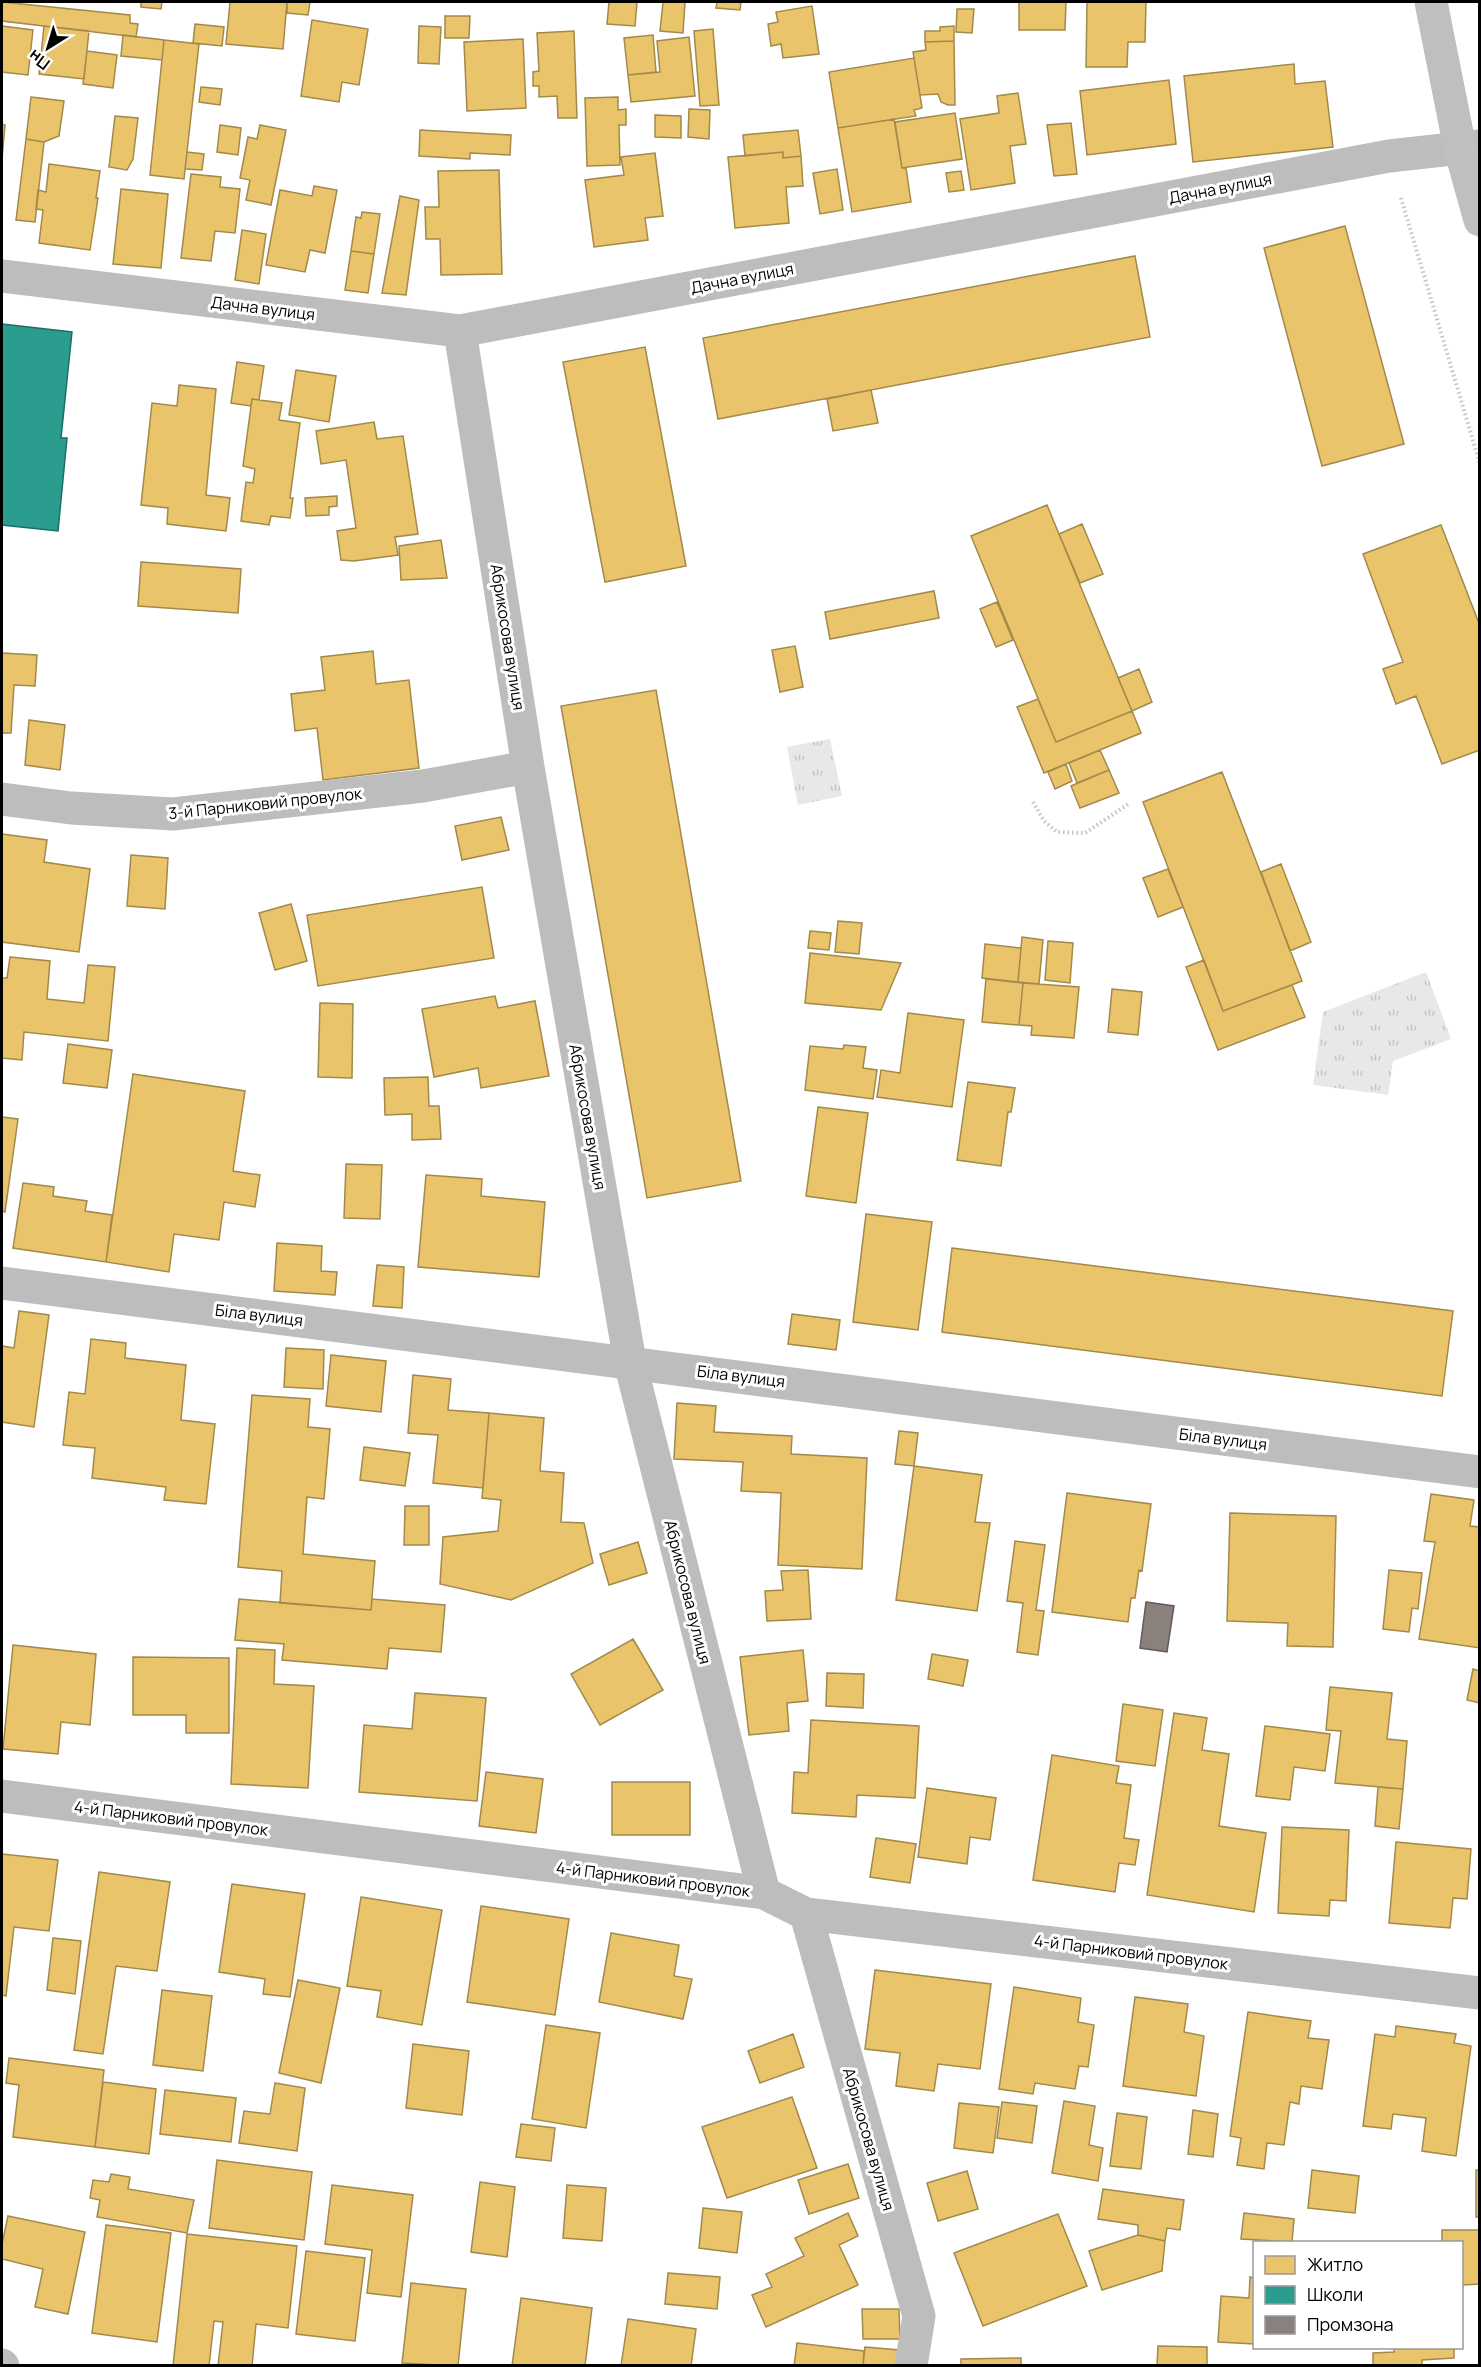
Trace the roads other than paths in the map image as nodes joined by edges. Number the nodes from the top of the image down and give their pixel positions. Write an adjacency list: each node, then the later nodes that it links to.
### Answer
1 (1431, 2): 2 (street)
2 (1470, 147): 3 (street); 5 (street, Дачна вулиця)
3 (1479, 220)
4 (2, 276): 5 (street, Дачна вулиця)
5 (460, 331): 6 (street, Абрикосова вулиця)
6 (528, 767): 7 (street, 3-й Парниковий провулок); 9 (street, Абрикосова вулиця)
7 (2, 799)
8 (2, 1283): 9 (street, Біла вулиця)
9 (630, 1362): 10 (street, Біла вулиця); 12 (street, Абрикосова вулиця)
10 (1479, 1472)
11 (2, 1796): 12 (street, 4-й Парниковий провулок)
12 (764, 1893): 13 (street, 4-й Парниковий провулок)
13 (806, 1914): 14 (street, 4-й Парниковий провулок); 15 (street, Абрикосова вулиця)
14 (1479, 1993)
15 (911, 2366)

